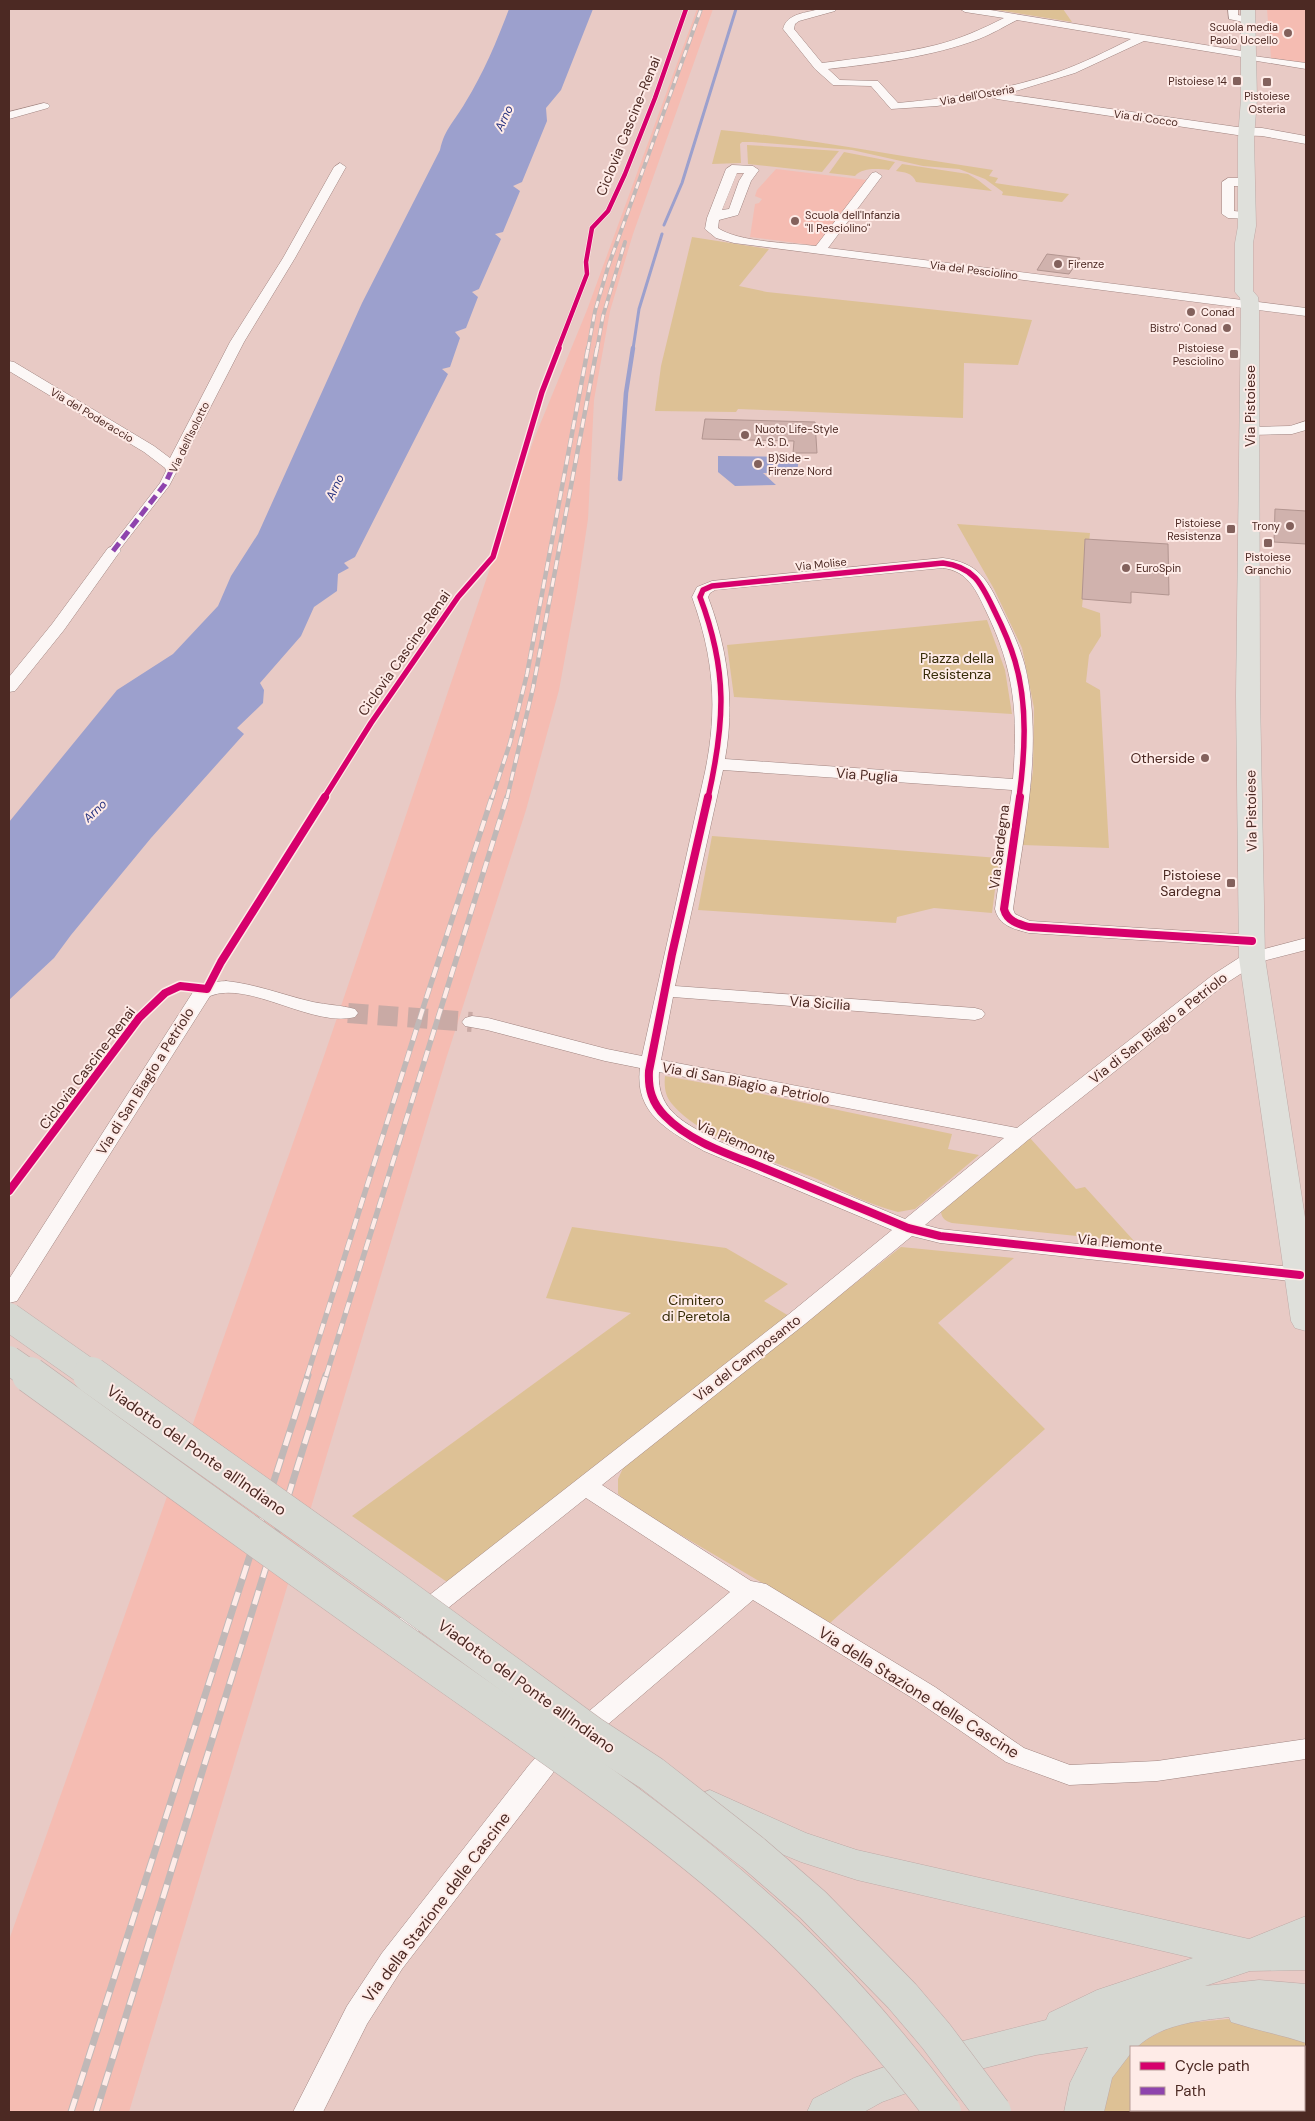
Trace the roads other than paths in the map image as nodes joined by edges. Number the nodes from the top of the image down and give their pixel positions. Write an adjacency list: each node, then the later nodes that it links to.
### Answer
1 (831, 9): 9 (street, Via dell'Osteria)
2 (965, 9): 5 (street)
3 (1233, 9): 4 (street, Via Pistoiese)
4 (1252, 12): 7 (main road, Via Pistoiese)
5 (1016, 17): 6 (street); 9 (street)
6 (1142, 38): 7 (street); 10 (street, Via dell'Osteria)
7 (1252, 56): 8 (street); 13 (main road, Via Pistoiese)
8 (1306, 66)
9 (819, 67): 10 (street, Via dell'Osteria)
10 (985, 95): 13 (street, Via di Cocco)
11 (44, 106): 12 (street)
12 (9, 116)
13 (1251, 131): 14 (street, Via di Cocco); 19 (main road, Via Pistoiese); 19 (main road, Via Pistoiese)
14 (1306, 140)
15 (340, 167): 25 (street, Via dell'Isolotto)
16 (876, 176): 18 (street)
17 (713, 218): 18 (street, Via del Pesciolino)
18 (820, 250): 19 (street, Via del Pesciolino)
19 (1250, 301): 20 (street, Via del Pesciolino); 23 (main road, Via Pistoiese)
20 (1306, 312)
21 (9, 365): 25 (street, Via del Poderaccio)
22 (1306, 426): 23 (street); 24 (street)
23 (1250, 431): 33 (main road, Via Pistoiese)
24 (1306, 432)
25 (173, 468): 26 (street, Via dell'Isolotto)
26 (113, 551): 29 (street, Via dell'Isolotto)
27 (944, 563): 28 (street, Via Molise); 31 (street, Via Sardegna)
28 (703, 590): 30 (street, Via Piemonte)
29 (9, 687)
30 (715, 764): 31 (street, Via Puglia); 34 (street, Via Piemonte)
31 (1020, 786): 33 (street, Via Sardegna)
32 (1306, 944): 33 (street, Via di San Biagio a Petriolo)
33 (1252, 949): 39 (street, Via di San Biagio a Petriolo); 41 (main road, Via Pistoiese)
34 (665, 991): 36 (street, Via Sicilia); 38 (street, Via Piemonte)
35 (348, 1013): 42 (street, Via di San Biagio a Petriolo)
36 (975, 1014)
37 (472, 1022): 38 (street, Via di San Biagio a Petriolo)
38 (651, 1064): 39 (street, Via di San Biagio a Petriolo); 40 (street, Via Piemonte)
39 (1021, 1135): 40 (street, Via di San Biagio a Petriolo)
40 (908, 1228): 41 (street, Via Piemonte); 46 (street, Via del Camposanto)
41 (1300, 1275): 44 (main road, Via Pistoiese)
42 (9, 1296)
43 (9, 1317): 52 (highway, Viadotto del Ponte all'Indiano, bridge)
44 (1306, 1321)
45 (9, 1360): 65 (highway, bridge)
46 (585, 1486): 47 (street, Via della Stazione delle Cascine); 48 (street)
47 (747, 1591): 49 (street); 50 (street, Via della Stazione delle Cascine)
48 (409, 1624)
49 (597, 1719)
50 (1306, 1749)
51 (547, 1762): 63 (street, Via della Stazione delle Cascine)
52 (652, 1774): 55 (highway, bridge); 66 (highway, Viadotto del Ponte all'Indiano, bridge)
53 (1306, 1932): 55 (highway)
54 (1306, 1954): 55 (highway)
55 (1250, 1955): 60 (highway)
56 (1306, 2000): 57 (highway)
57 (1205, 2003): 58 (highway); 59 (highway)
58 (1137, 2023): 60 (highway); 67 (highway)
59 (1306, 2026)
60 (1036, 2038): 61 (highway)
61 (968, 2055)
62 (901, 2078): 64 (highway)
63 (308, 2112)
64 (827, 2112)
65 (943, 2112)
66 (993, 2112)
67 (1084, 2112)

